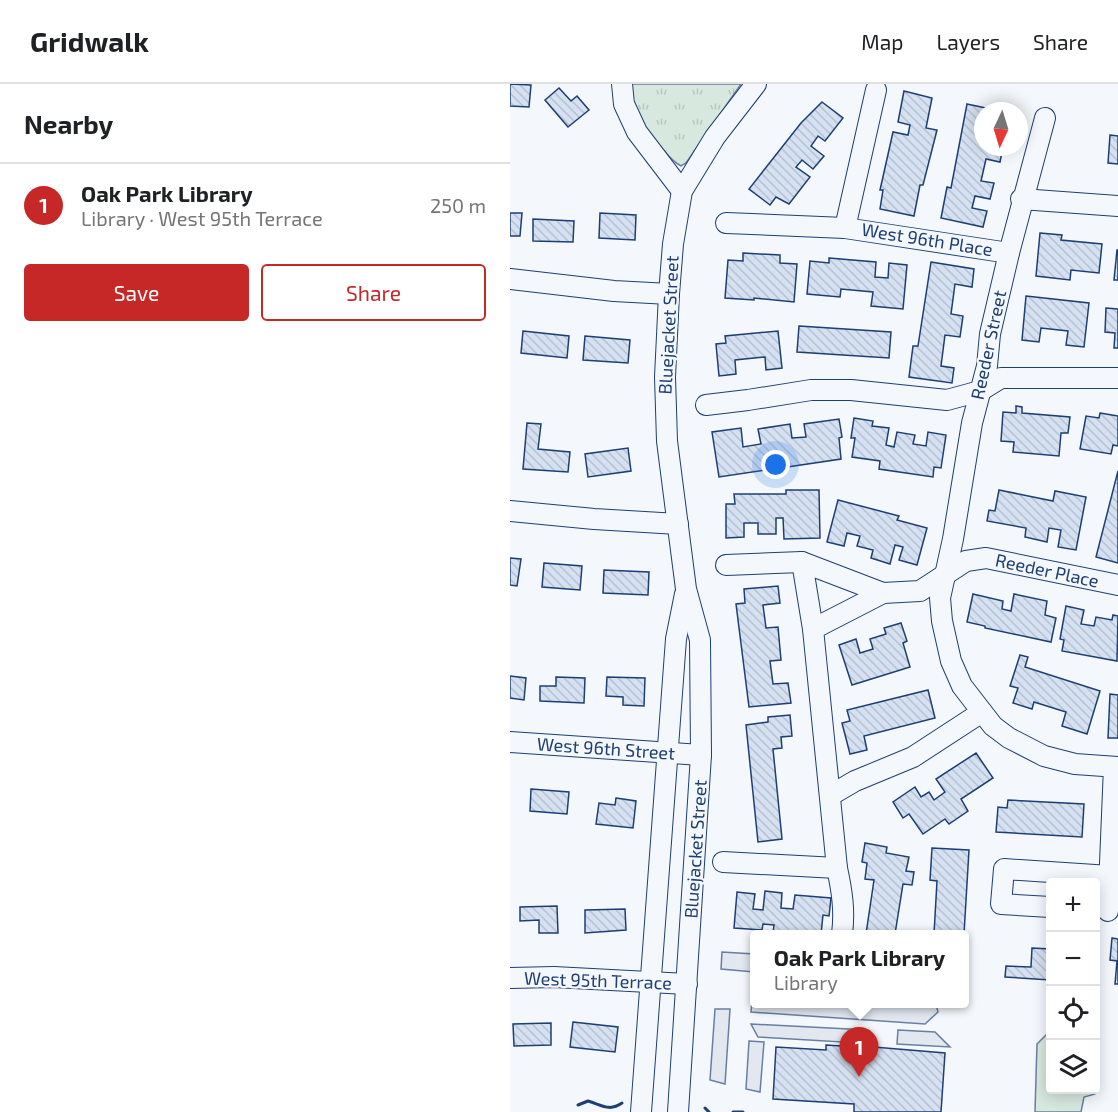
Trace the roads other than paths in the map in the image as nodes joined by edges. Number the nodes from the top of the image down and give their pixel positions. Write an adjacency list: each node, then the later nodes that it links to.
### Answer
1 (622, 84): 5 (street)
2 (756, 84): 5 (street, Bluejacket Street)
3 (876, 90): 9 (street, West 96th Place)
4 (1045, 118): 6 (street, Reeder Street)
5 (682, 190): 12 (street, Bluejacket Street)
6 (1022, 199): 7 (street); 10 (street, Reeder Street)
7 (1118, 206)
8 (726, 223): 9 (street, West 96th Place)
9 (845, 228): 10 (street, West 96th Place)
10 (1009, 253): 14 (street, Reeder Street)
11 (510, 279): 12 (street)
12 (669, 294): 17 (street, Bluejacket Street)
13 (1118, 378): 14 (street)
14 (980, 391): 15 (street); 20 (street, Reeder Street)
15 (706, 405)
16 (510, 511): 17 (street)
17 (678, 524): 22 (street, Bluejacket Street)
18 (802, 562): 19 (street); 23 (street); 24 (street)
19 (726, 565)
20 (945, 575): 21 (street, Reeder Place); 23 (street); 25 (street, Reeder Street)
21 (1118, 585)
22 (686, 589): 27 (street, Bluejacket Street); 28 (street, Bluejacket Street)
23 (883, 593): 24 (street)
24 (813, 629): 30 (street)
25 (982, 712): 29 (street); 30 (street)
26 (510, 742): 27 (street, West 96th Street)
27 (668, 753): 28 (street, West 96th Street); 38 (street, Bluejacket Street)
28 (701, 755): 39 (street, Bluejacket Street)
29 (1116, 767): 33 (street)
30 (831, 795): 32 (street)
31 (723, 862): 32 (street)
32 (837, 868): 36 (street)
33 (1110, 876): 34 (street); 35 (street)
34 (1046, 907)
35 (1107, 911)
36 (842, 930)
37 (510, 978): 38 (street, West 95th Terrace)
38 (651, 982): 39 (street, West 95th Terrace); 40 (street, Bluejacket Street)
39 (687, 984): 41 (street, Bluejacket Street)
40 (641, 1112)
41 (678, 1112)

